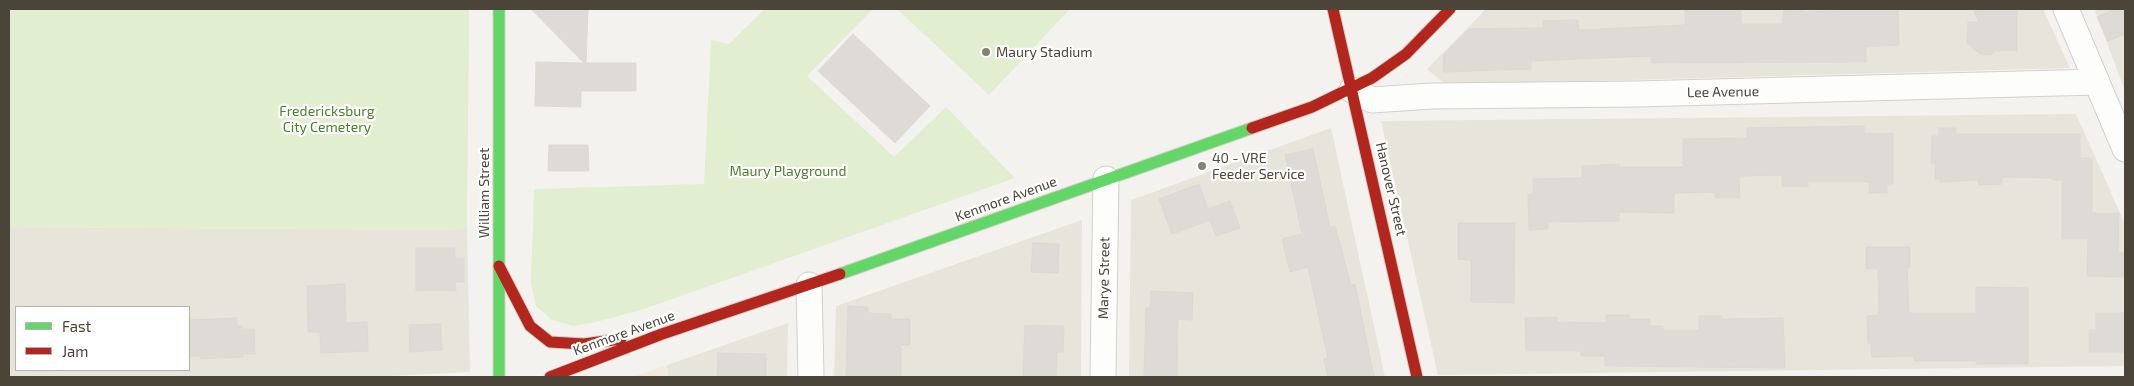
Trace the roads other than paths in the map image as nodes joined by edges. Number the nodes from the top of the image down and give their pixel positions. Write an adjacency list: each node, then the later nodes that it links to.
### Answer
1 (499, 9): 9 (street, William Street)
2 (1333, 9): 6 (street, Hanover Street)
3 (1450, 9): 6 (street, Kenmore Avenue)
4 (2066, 9): 5 (street)
5 (2097, 82): 6 (street, Lee Avenue); 7 (street)
6 (1352, 90): 8 (street, Kenmore Avenue); 16 (street, Hanover Street)
7 (2125, 149)
8 (1106, 179): 10 (street, Kenmore Avenue); 15 (street, Marye Street)
9 (499, 266): 11 (street); 12 (street, William Street)
10 (809, 286): 11 (street, Kenmore Avenue); 14 (street)
11 (662, 334): 13 (street, Kenmore Avenue)
12 (499, 377)
13 (550, 377)
14 (811, 377)
15 (1103, 377)
16 (1417, 377)

